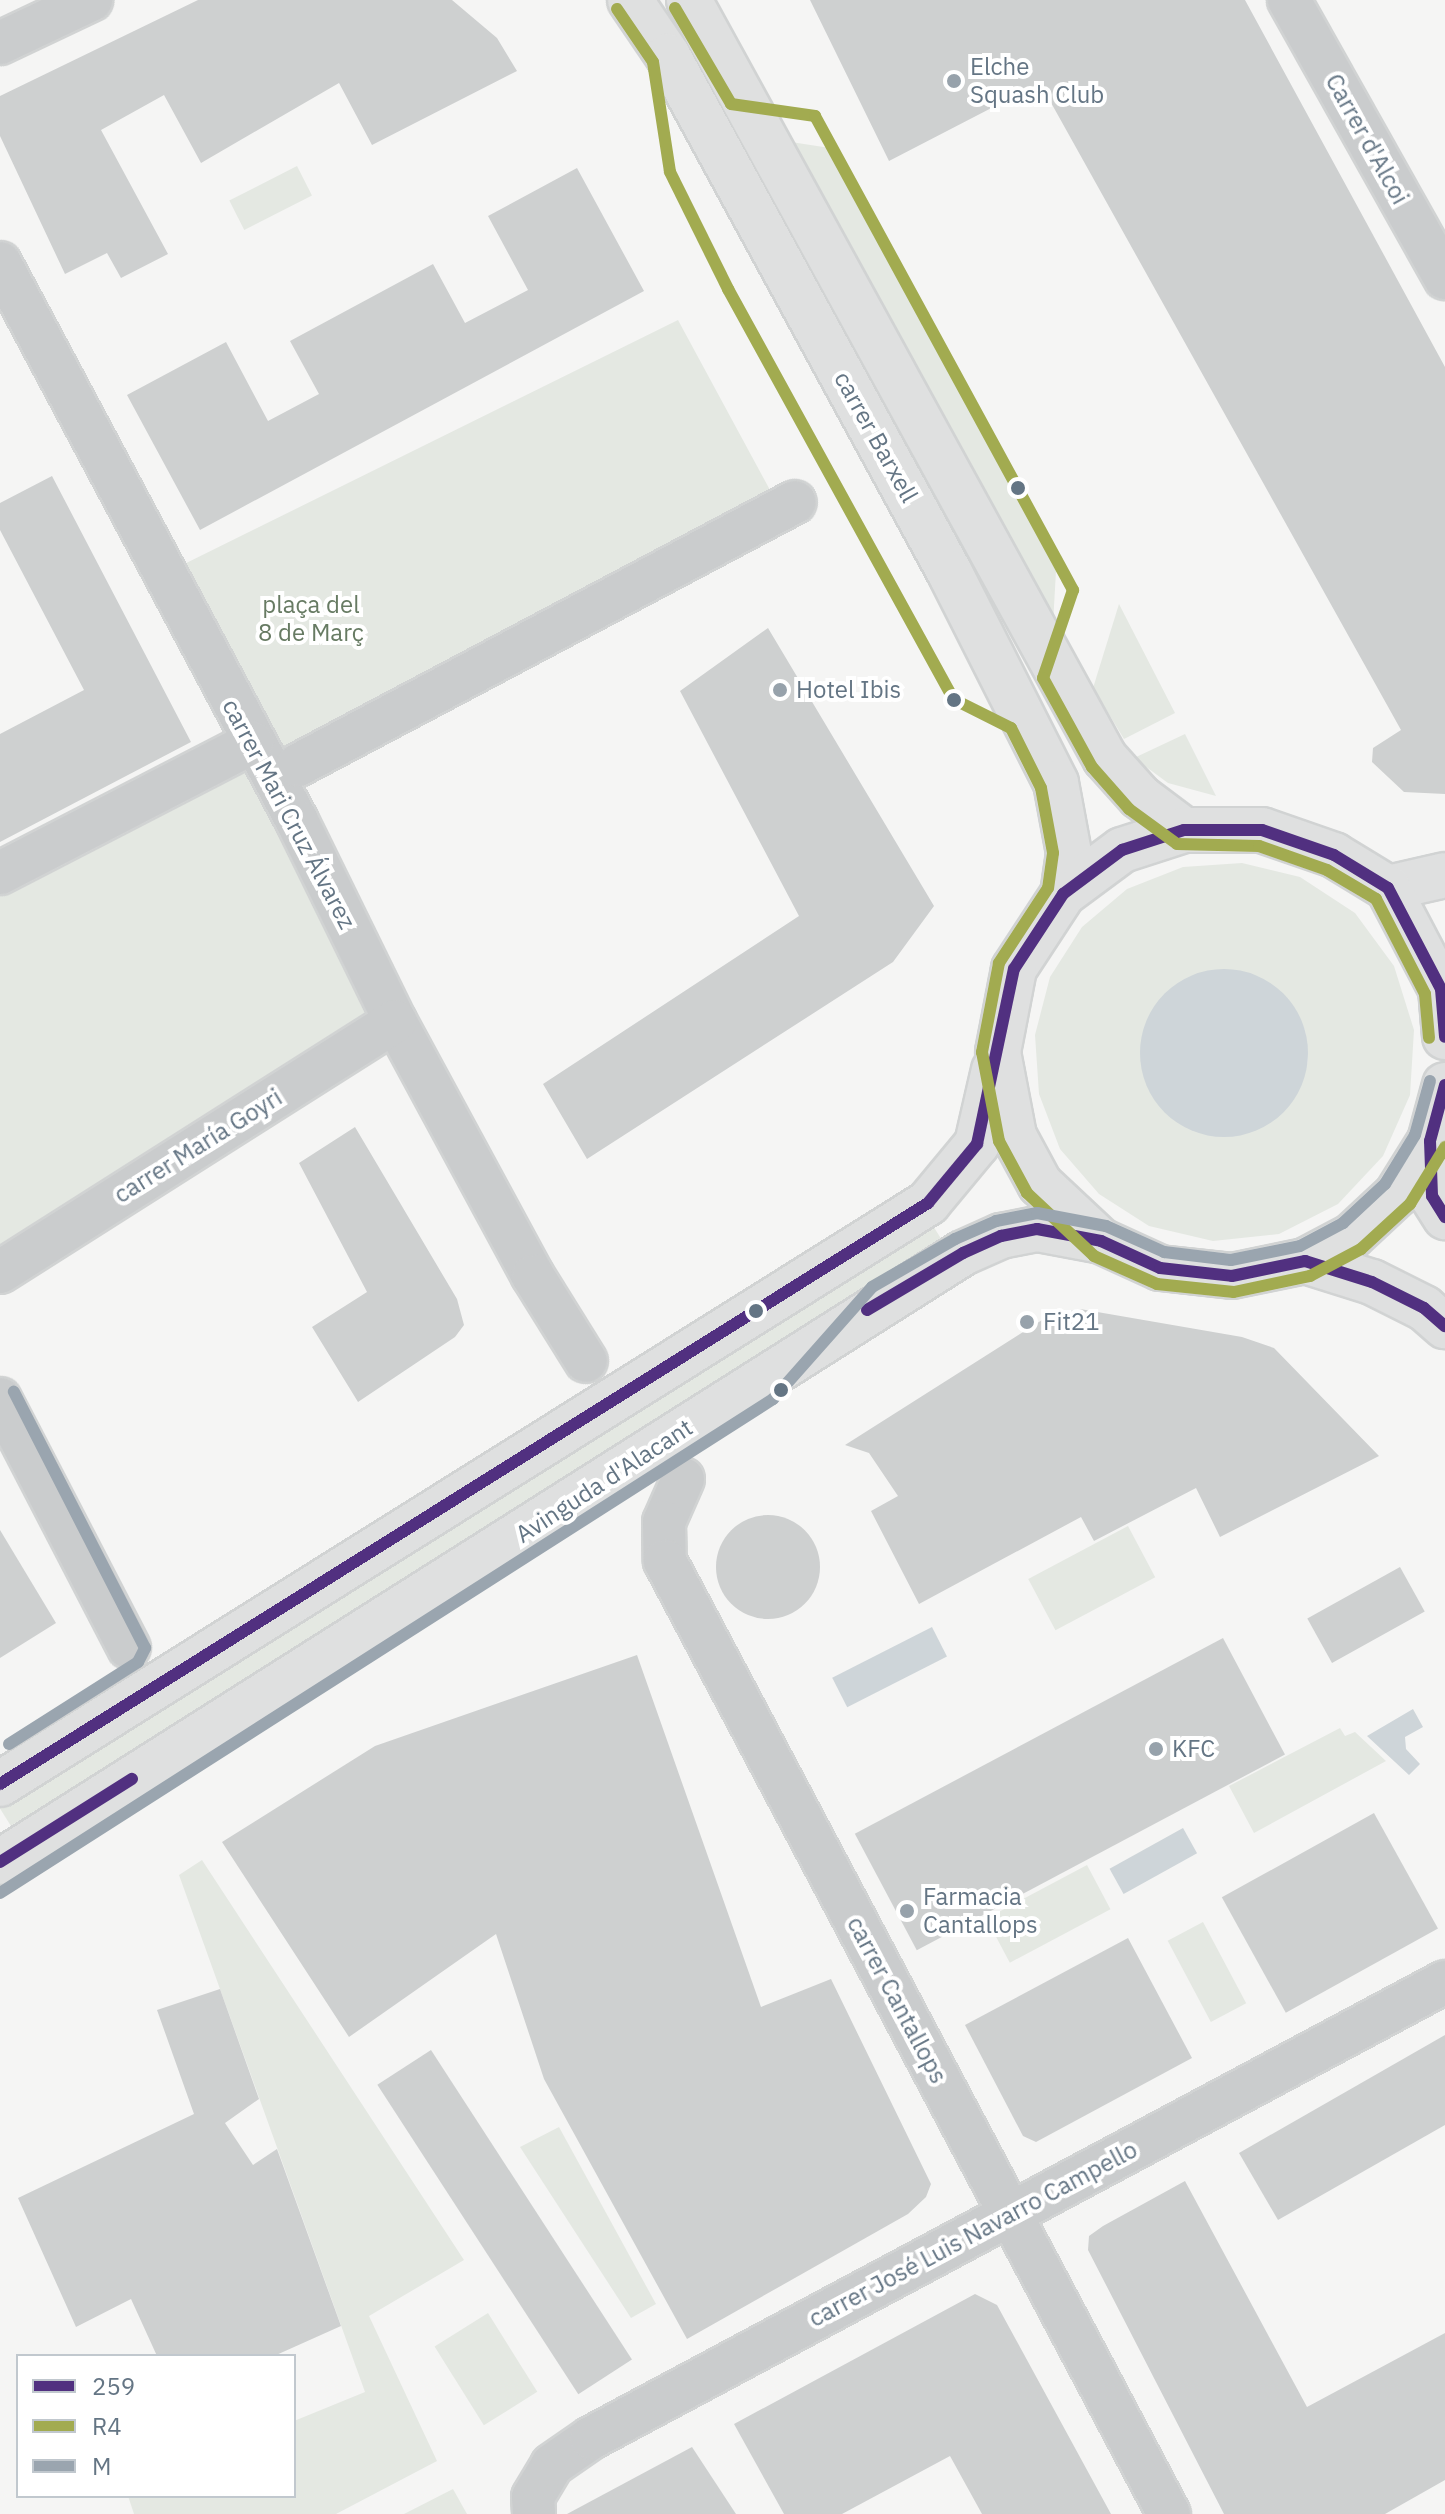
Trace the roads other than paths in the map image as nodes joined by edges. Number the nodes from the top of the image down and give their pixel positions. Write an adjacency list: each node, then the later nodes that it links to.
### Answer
1 (91, 0): 5 (street)
2 (630, 0): 15 (main road, carrer Barxell)
3 (689, 0): 11 (main road, carrer Barxell)
4 (1289, 0): 7 (street, Carrer d'Alcoi)
5 (0, 43)
6 (0, 263): 9 (street, carrer Mari Cruz Álvarez)
7 (1445, 278)
8 (795, 502): 10 (street)
9 (252, 743): 12 (street); 17 (street, carrer Mari Cruz Álvarez)
10 (298, 765)
11 (1184, 830): 14 (main road); 15 (main road)
12 (0, 873)
13 (1445, 875): 14 (main road)
14 (1388, 888): 16 (main road)
15 (1063, 894): 19 (main road)
16 (1443, 986): 18 (main road)
17 (395, 1021): 25 (street, carrer María Goyri); 27 (street, carrer Mari Cruz Álvarez)
18 (1445, 1037)
19 (998, 1052): 23 (main road); 31 (main road)
20 (1445, 1085): 21 (main road)
21 (1430, 1141): 22 (main road); 24 (main road)
22 (1445, 1217)
23 (1101, 1241): 24 (main road); 32 (main road, Avinguda d'Alacant)
24 (1305, 1261): 26 (main road)
25 (0, 1272)
26 (1445, 1326)
27 (586, 1361)
28 (0, 1399): 30 (street)
29 (683, 1479): 34 (street, carrer Cantallops)
30 (129, 1648)
31 (0, 1784)
32 (0, 1862)
33 (1445, 1982): 34 (street, carrer José Luis Navarro Campello)
34 (1010, 2214): 35 (street, carrer José Luis Navarro Campello); 36 (street, carrer Cantallops)
35 (534, 2514)
36 (1169, 2514)

